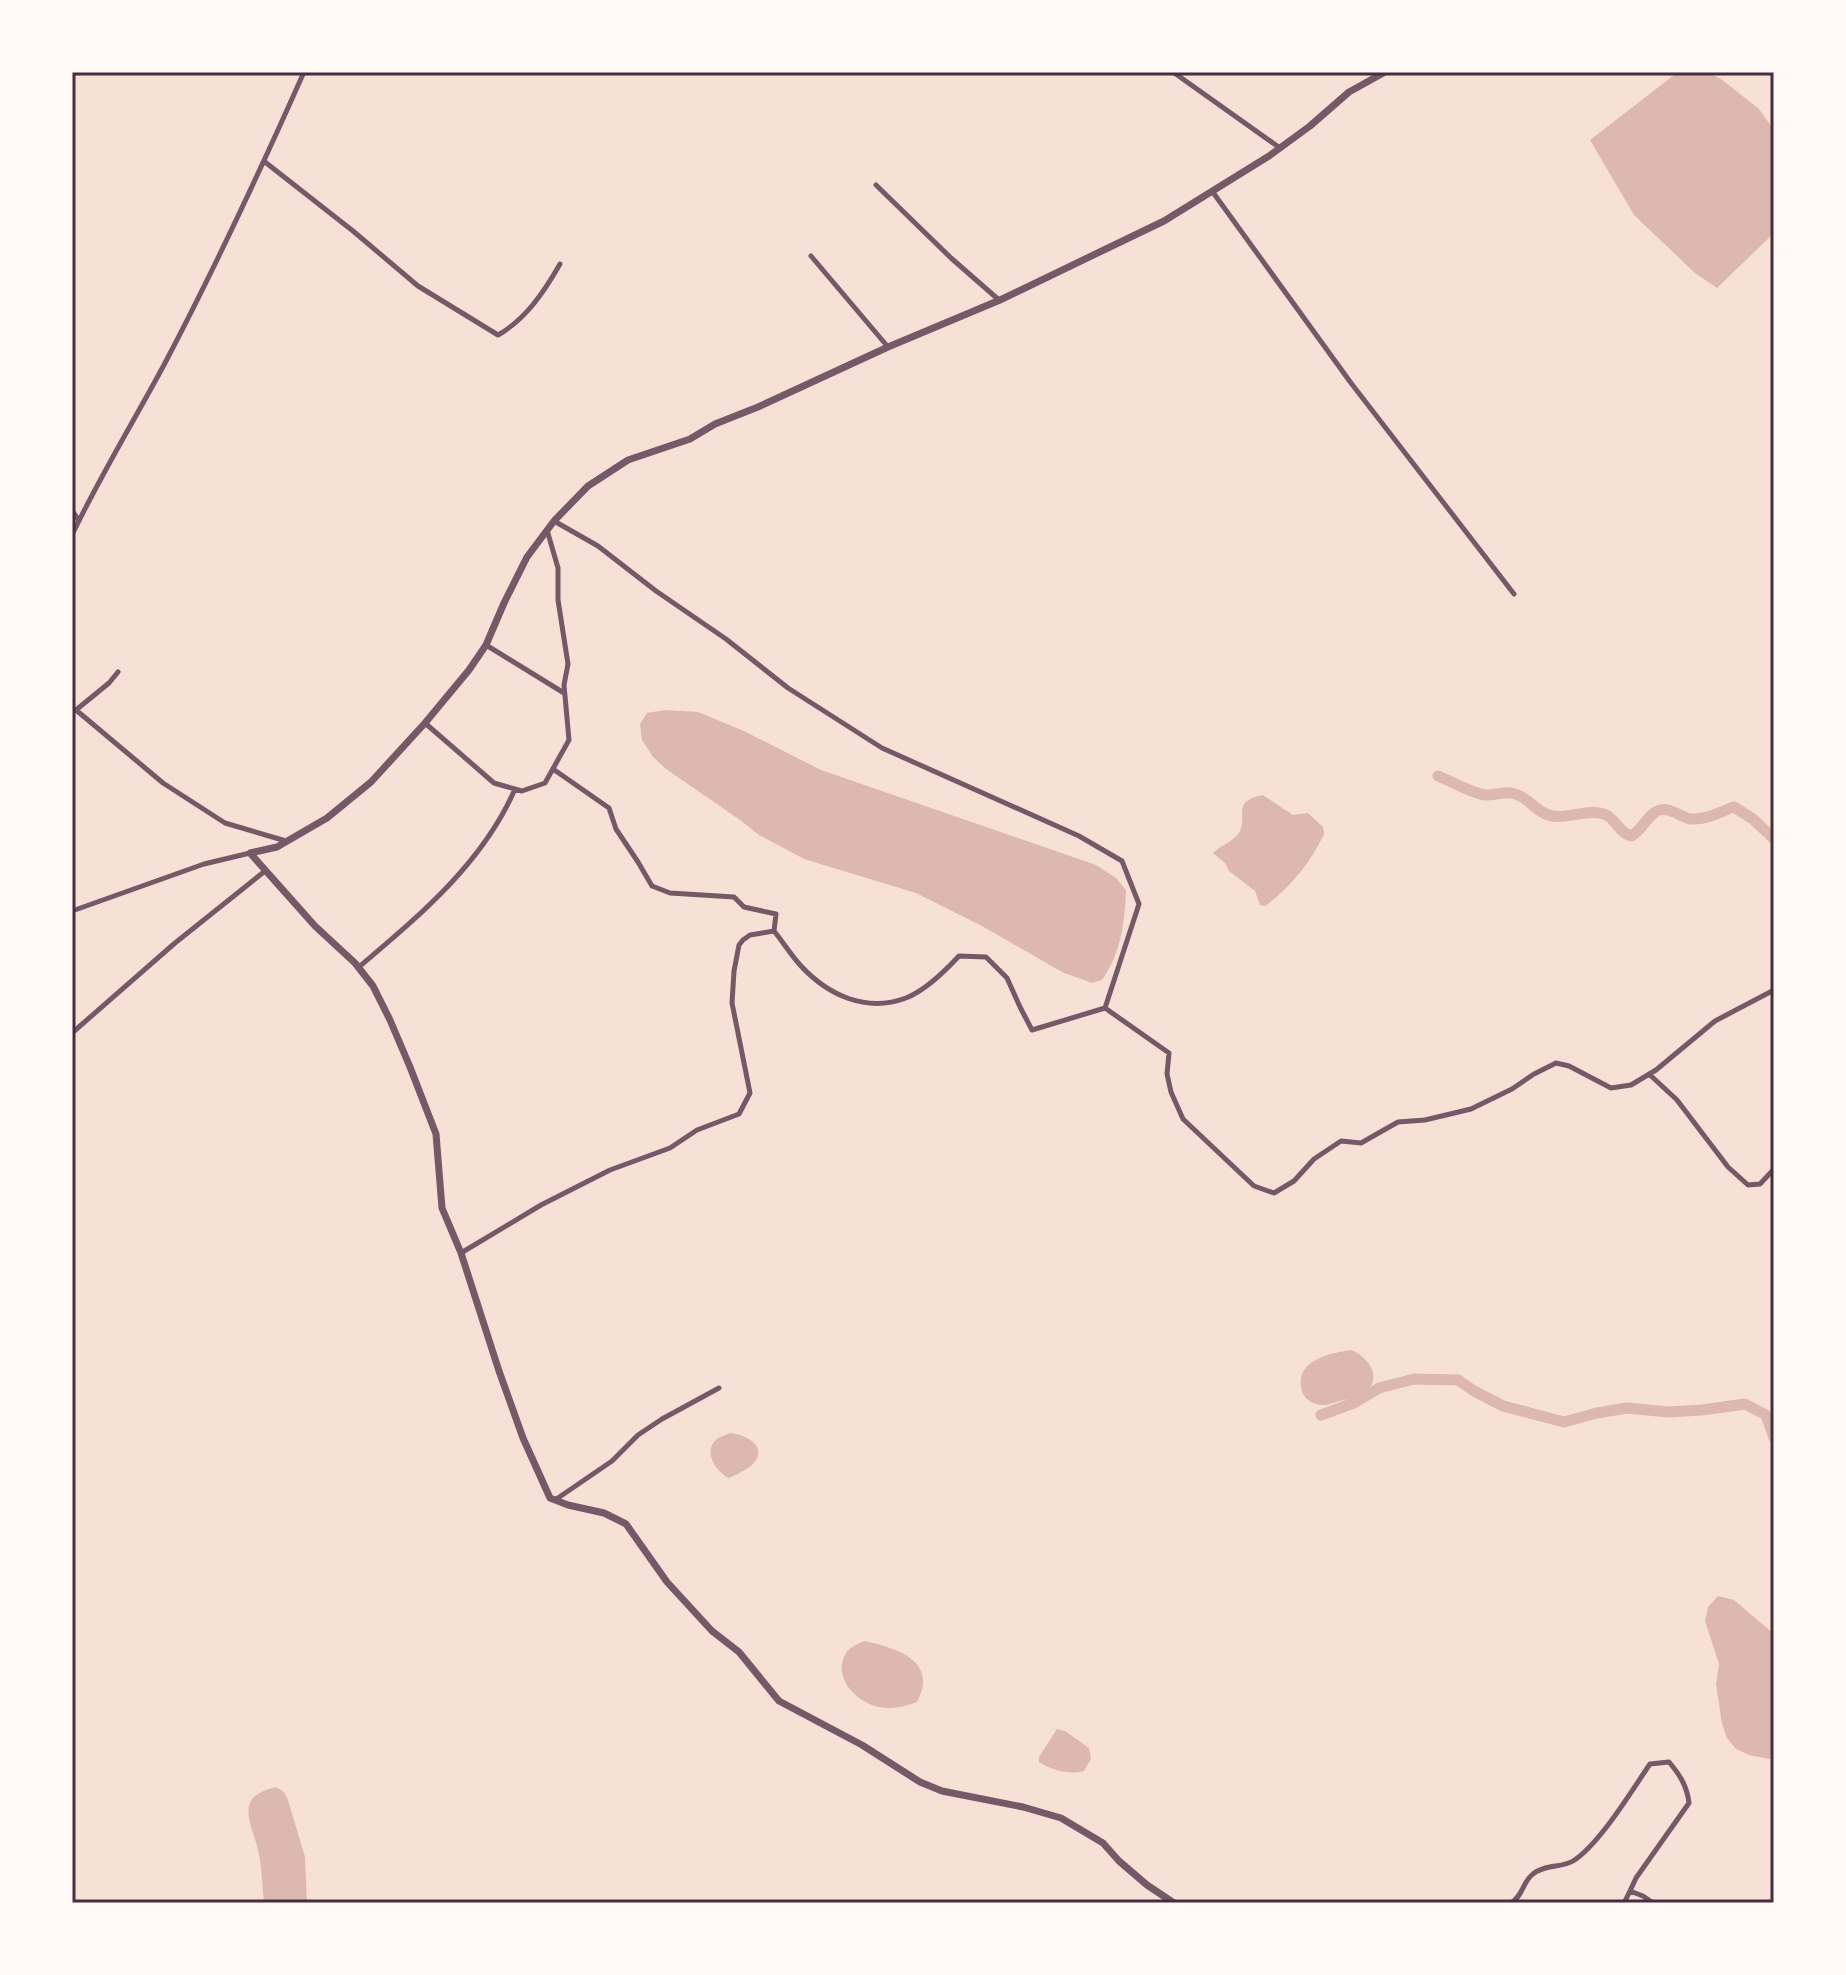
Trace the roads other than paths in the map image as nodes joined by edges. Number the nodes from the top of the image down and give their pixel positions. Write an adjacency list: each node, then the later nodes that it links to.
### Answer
1 (304, 72): 5 (street)
2 (1173, 72): 4 (street)
3 (1385, 72): 4 (street)
4 (1280, 148): 7 (street)
5 (265, 162): 9 (street); 13 (street)
6 (876, 185): 10 (street)
7 (1212, 191): 10 (street); 17 (street)
8 (811, 256): 11 (street)
9 (560, 264)
10 (1000, 300): 11 (street)
11 (888, 347): 14 (street)
12 (72, 510): 13 (street)
13 (79, 521): 16 (street)
14 (554, 521): 15 (street); 32 (street)
15 (547, 530): 18 (street); 20 (street)
16 (72, 535)
17 (1514, 594)
18 (486, 645): 20 (street); 22 (street)
19 (118, 672): 21 (street)
20 (565, 693): 23 (street)
21 (74, 709): 25 (street)
22 (425, 723): 24 (street); 25 (street)
23 (553, 769): 24 (street); 29 (street)
24 (515, 789): 30 (street)
25 (287, 841): 26 (street)
26 (250, 853): 27 (street); 28 (street)
27 (265, 871): 30 (street); 33 (street)
28 (72, 911)
29 (774, 931): 32 (street); 36 (street)
30 (359, 967): 36 (street)
31 (1774, 990): 34 (street)
32 (1105, 1008): 34 (street)
33 (72, 1033)
34 (1649, 1074): 35 (street)
35 (1774, 1169)
36 (461, 1253): 38 (street)
37 (719, 1388): 38 (street)
38 (555, 1500): 40 (street)
39 (1630, 1891): 41 (street); 42 (street); 43 (street)
40 (1174, 1903)
41 (1511, 1903)
42 (1624, 1903)
43 (1653, 1903)

